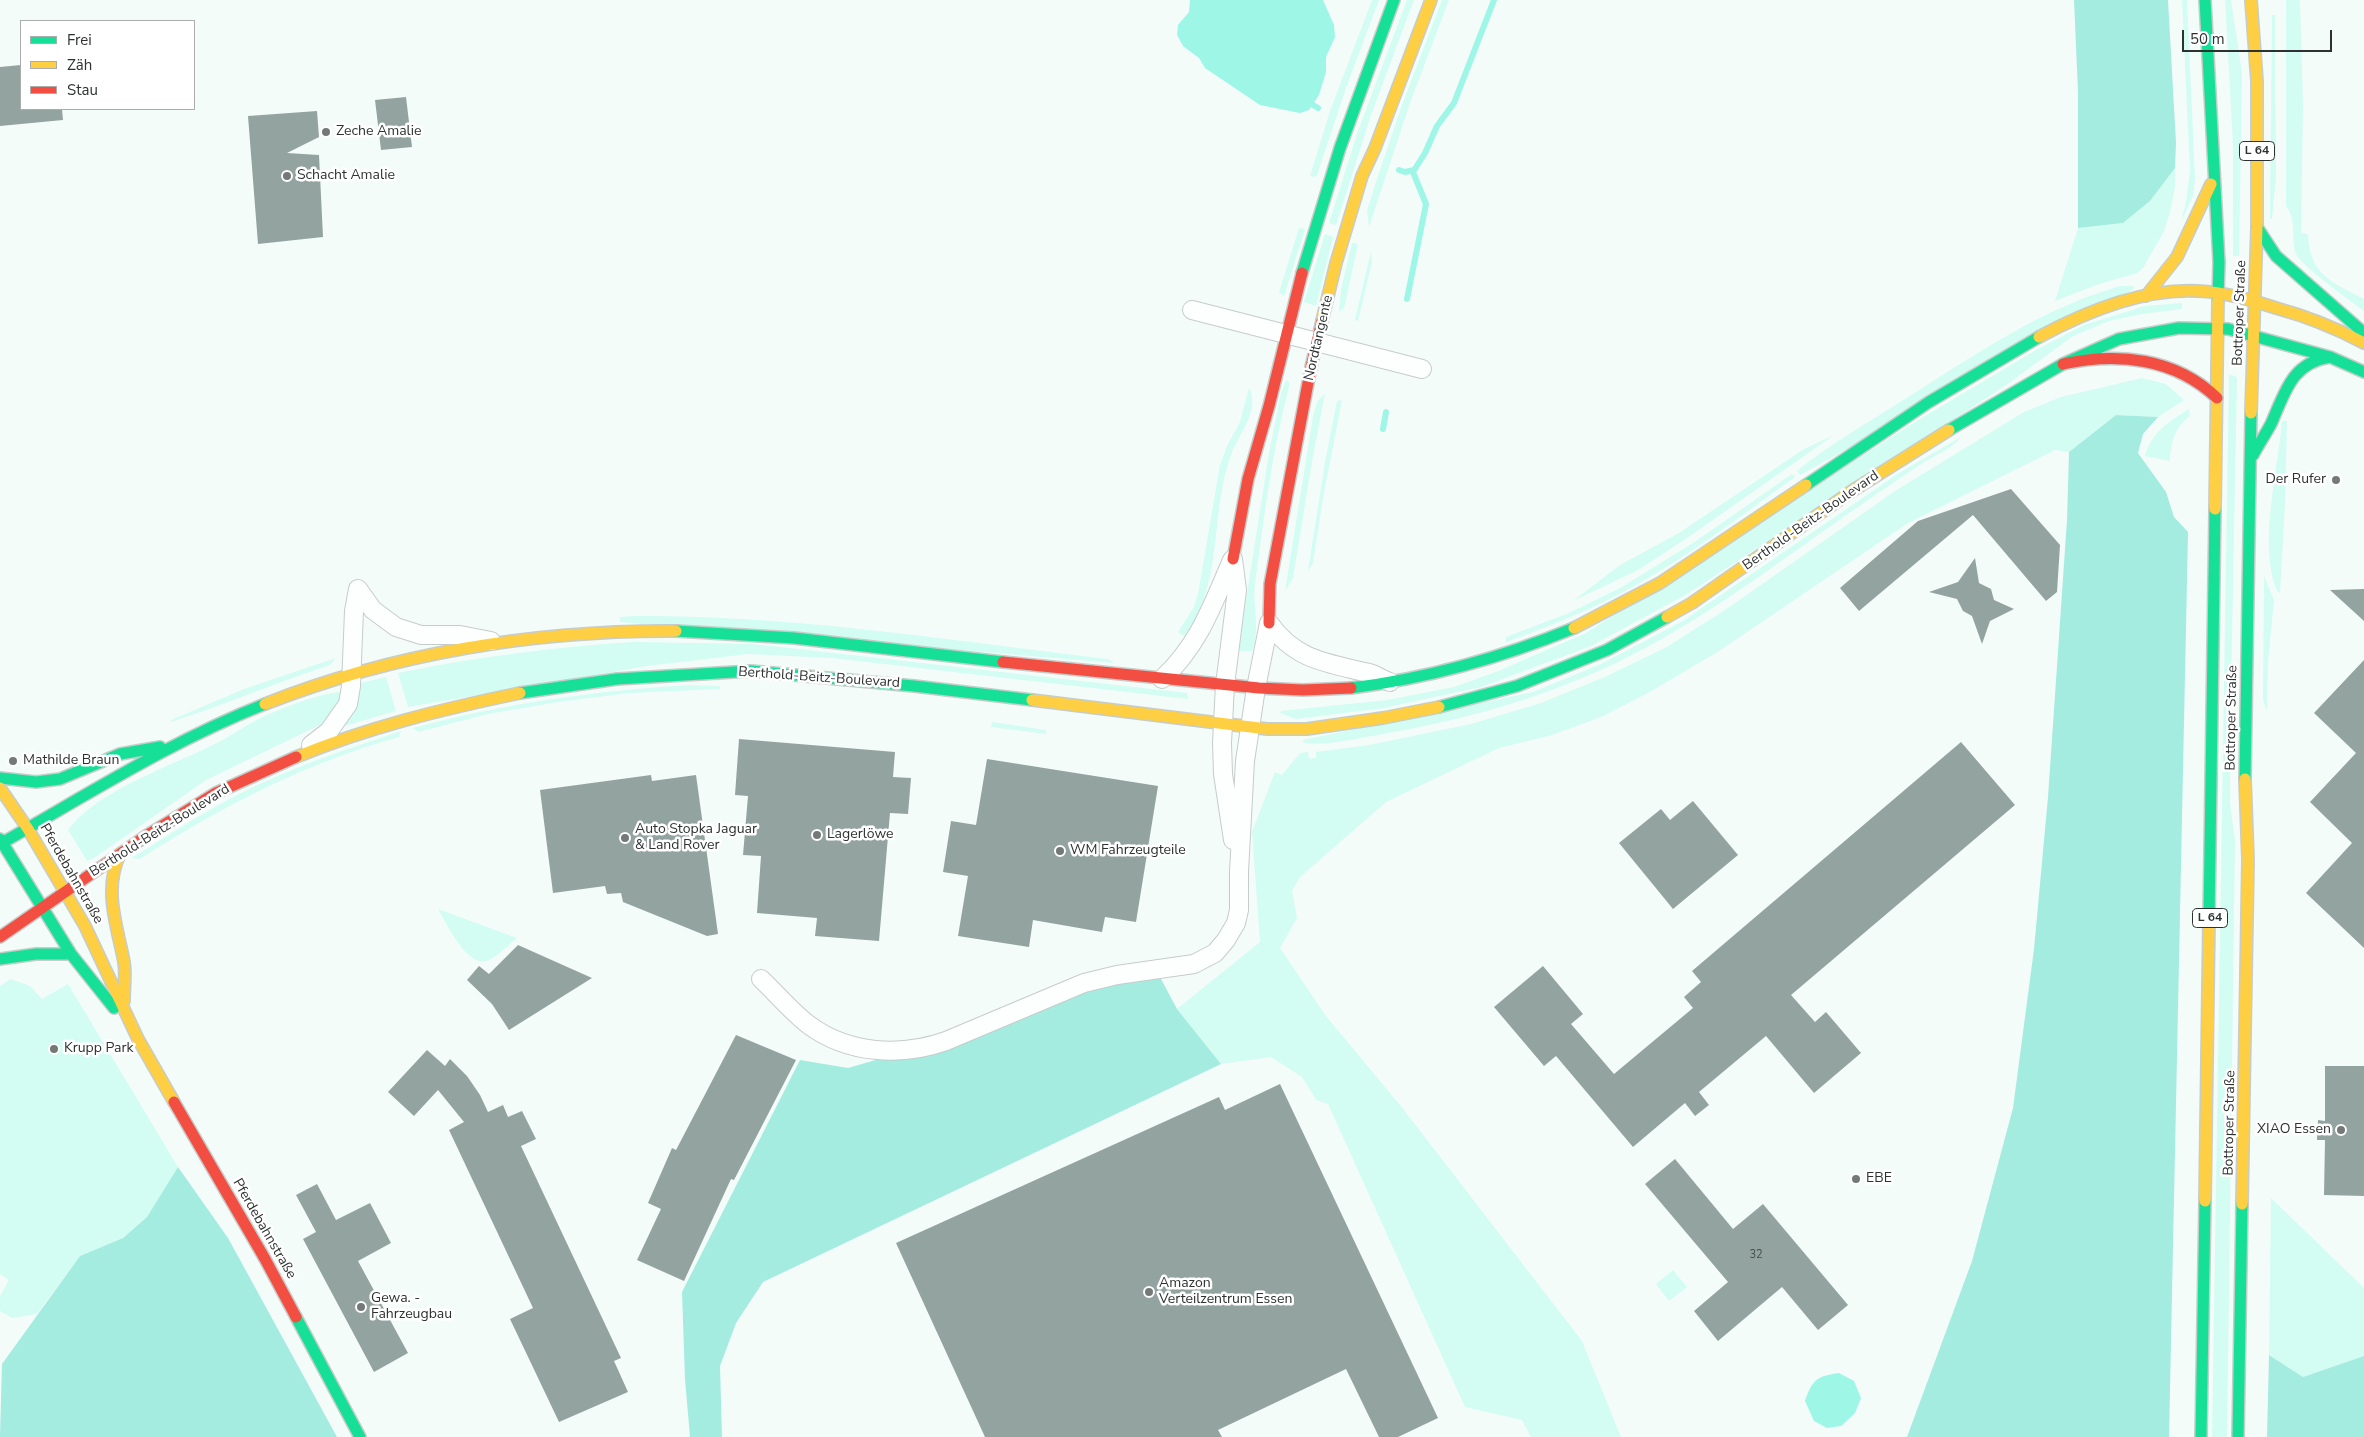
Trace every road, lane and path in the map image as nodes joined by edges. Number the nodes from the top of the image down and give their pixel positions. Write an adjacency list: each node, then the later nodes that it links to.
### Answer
1 (1394, 0): 12 (main road)
2 (1430, 0): 15 (main road, Nordtangente)
3 (2205, 0): 5 (main road, Bottroper Straße / L 64)
4 (2251, 0): 6 (main road, Bottroper Straße / L 64)
5 (2214, 178): 7 (main road, Bottroper Straße / L 64); 8 (main road)
6 (2257, 227): 9 (main road, Bottroper Straße / L 64); 13 (main road)
7 (2217, 293): 8 (main road); 9 (main road); 11 (main road, Bottroper Straße / L 64)
8 (2146, 296): 28 (main road)
9 (2255, 301): 14 (main road, Bottroper Straße / L 64); 16 (main road)
10 (1192, 310): 12 (street)
11 (2217, 328): 14 (main road, Berthold-Beitz-Boulevard); 18 (main road, Berthold-Beitz-Boulevard); 21 (main road, Bottroper Straße / L 64)
12 (1285, 333): 15 (street); 23 (main road)
13 (2364, 333)
14 (2252, 336): 17 (main road, Berthold-Beitz-Boulevard); 22 (main road, Bottroper Straße / L 64)
15 (1318, 342): 19 (street); 24 (main road, Nordtangente)
16 (2364, 344)
17 (2330, 357): 20 (main road, Berthold-Beitz-Boulevard); 22 (main road)
18 (2063, 364): 21 (main road); 32 (main road, Berthold-Beitz-Boulevard)
19 (1422, 369)
20 (2364, 372)
21 (2217, 398): 50 (main road, Bottroper Straße / L 64)
22 (2251, 459): 51 (main road, Bottroper Straße / L 64)
23 (1233, 559): 27 (street); 29 (street)
24 (1269, 623): 28 (street); 30 (street, Nordtangente)
25 (508, 642): 26 (main road); 26 (street, Berthold-Beitz-Boulevard); 27 (main road)
26 (350, 675): 33 (main road); 34 (street, Berthold-Beitz-Boulevard)
27 (1162, 678): 29 (main road)
28 (1399, 681): 30 (main road)
29 (1225, 685): 30 (main road); 31 (street)
30 (1256, 688): 32 (street)
31 (1222, 724): 32 (main road, Berthold-Beitz-Boulevard); 34 (main road, Berthold-Beitz-Boulevard); 40 (street)
32 (1249, 727): 40 (street)
33 (182, 742): 35 (main road); 37 (main road)
34 (275, 766): 39 (main road, Berthold-Beitz-Boulevard)
35 (0, 778)
36 (0, 788): 37 (main road, Pferdebahnstraße)
37 (28, 829): 38 (main road); 41 (main road, Pferdebahnstraße)
38 (1, 842): 42 (main road, Pferdebahnstraße)
39 (120, 854): 41 (main road, Berthold-Beitz-Boulevard); 47 (main road, Pferdebahnstraße)
40 (1239, 872): 46 (street)
41 (65, 892): 42 (main road, Berthold-Beitz-Boulevard); 47 (main road, Pferdebahnstraße)
42 (42, 908): 43 (main road, Berthold-Beitz-Boulevard); 44 (main road, Pferdebahnstraße)
43 (0, 937)
44 (71, 954): 45 (main road); 48 (main road, Pferdebahnstraße)
45 (0, 959)
46 (761, 979)
47 (123, 1006): 48 (main road, Pferdebahnstraße)
48 (138, 1039): 49 (main road, Pferdebahnstraße)
49 (360, 1437)
50 (2201, 1437)
51 (2238, 1437)

